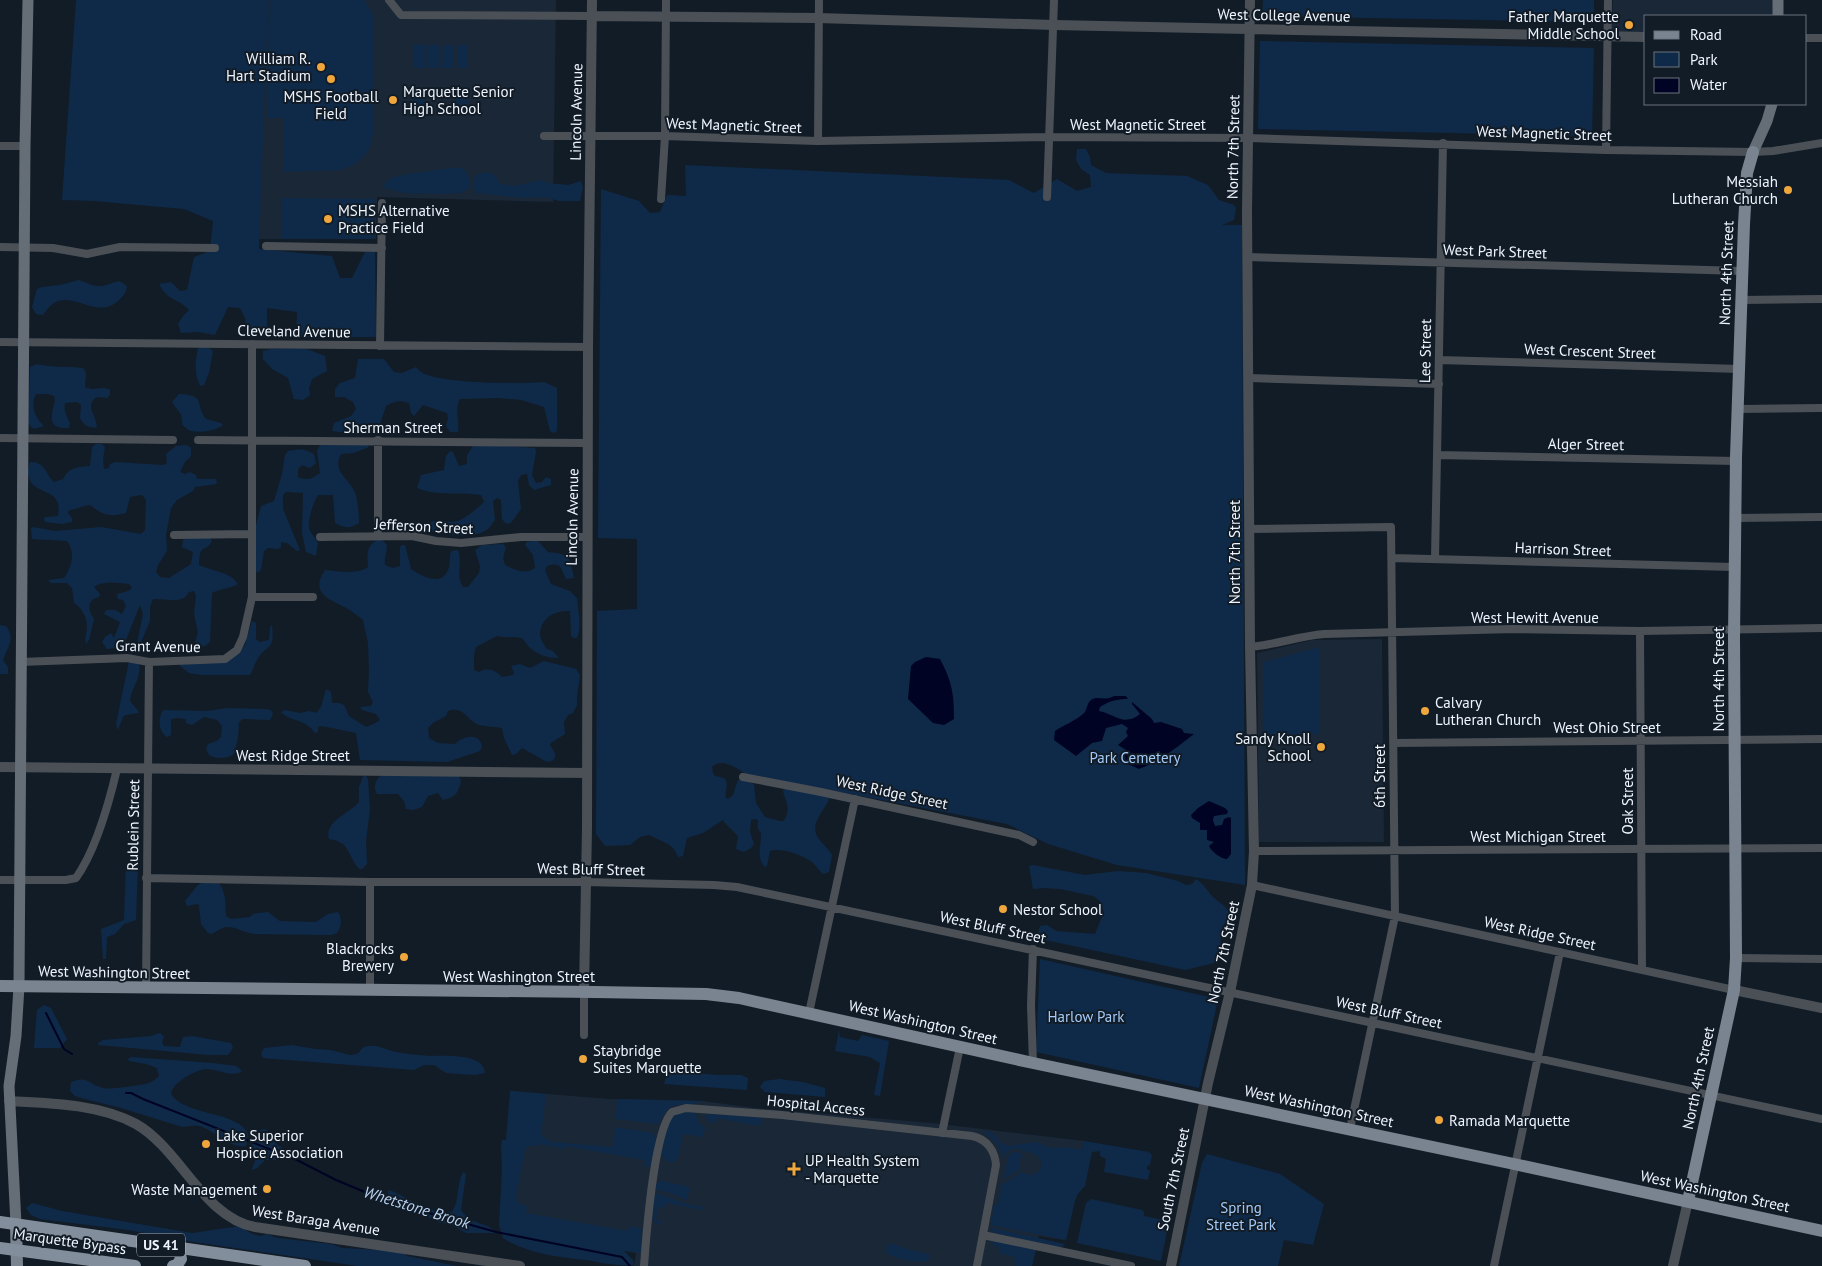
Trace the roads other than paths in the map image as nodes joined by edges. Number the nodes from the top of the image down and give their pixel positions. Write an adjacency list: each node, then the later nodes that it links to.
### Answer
1 (28, 0): 30 (main road)
2 (389, 0): 11 (street, West College Avenue)
3 (592, 0): 11 (street, Lincoln Avenue)
4 (666, 0): 12 (street)
5 (819, 0): 13 (street)
6 (1054, 0): 14 (street)
7 (1250, 0): 15 (street, North 7th Street)
8 (1608, 0): 16 (street)
9 (1778, 0): 10 (main road)
10 (1778, 15)
11 (592, 16): 12 (street, West College Avenue); 23 (street, Lincoln Avenue)
12 (666, 18): 13 (street, West College Avenue); 22 (street)
13 (818, 18): 14 (street, West College Avenue); 26 (street)
14 (1054, 25): 15 (street, West College Avenue); 24 (street)
15 (1250, 29): 16 (street, West College Avenue); 25 (street, North 7th Street)
16 (1608, 36): 17 (street, West College Avenue); 31 (street)
17 (1644, 37)
18 (1807, 38): 19 (street)
19 (1822, 38)
20 (1772, 105): 32 (main road)
21 (544, 136): 23 (street, West Magnetic Street)
22 (665, 136): 23 (street, West Magnetic Street); 26 (street, West Magnetic Street); 34 (street)
23 (590, 137): 50 (street, Lincoln Avenue)
24 (1050, 137): 25 (street, West Magnetic Street); 26 (street, West Magnetic Street); 33 (street)
25 (1248, 138): 27 (street, West Magnetic Street); 41 (street, North 7th Street)
26 (818, 141)
27 (1443, 143): 31 (street, West Magnetic Street); 42 (street, Lee Street)
28 (1822, 143): 32 (street, West Magnetic Street)
29 (0, 146): 30 (street)
30 (25, 146): 38 (main road)
31 (1606, 150): 32 (street, West Magnetic Street)
32 (1753, 152): 43 (main road, North 4th Street)
33 (1047, 197)
34 (661, 200)
35 (382, 203): 40 (street)
36 (266, 246): 40 (street)
37 (0, 248): 38 (street)
38 (25, 248): 39 (street); 47 (main road)
39 (215, 248)
40 (382, 248): 49 (street)
41 (1248, 257): 42 (street, West Park Street); 53 (street, North 7th Street)
42 (1440, 263): 43 (street, West Park Street); 51 (street, Lee Street)
43 (1742, 271): 45 (main road, North 4th Street)
44 (1822, 299): 45 (street)
45 (1742, 300): 52 (main road, North 4th Street)
46 (0, 342): 47 (street, Cleveland Avenue)
47 (24, 342): 48 (street, Cleveland Avenue); 58 (main road)
48 (252, 344): 49 (street, Cleveland Avenue); 61 (street, Grant Avenue)
49 (380, 346): 50 (street, Cleveland Avenue)
50 (588, 348): 63 (street, Lincoln Avenue)
51 (1439, 360): 52 (street, West Crescent Street); 54 (street, Lee Street)
52 (1740, 369): 56 (main road, North 4th Street)
53 (1248, 378): 54 (street); 68 (street, North 7th Street)
54 (1438, 384): 64 (street, Lee Street)
55 (1822, 408): 56 (street)
56 (1739, 409): 65 (main road, North 4th Street)
57 (0, 438): 58 (street)
58 (22, 438): 59 (street); 84 (main road)
59 (173, 440)
60 (198, 440): 61 (street, Sherman Street)
61 (252, 440): 62 (street, Sherman Street); 69 (street, Grant Avenue)
62 (378, 440): 63 (street, Sherman Street); 71 (street)
63 (588, 443): 73 (street, Lincoln Avenue)
64 (1437, 455): 65 (street, Alger Street); 75 (street, Lee Street)
65 (1736, 461): 67 (main road, North 4th Street)
66 (1822, 517): 67 (street)
67 (1736, 518): 76 (main road, North 4th Street)
68 (1249, 529): 74 (street, 6th Street); 83 (street, North 7th Street)
69 (251, 534): 70 (street); 77 (street, Grant Avenue)
70 (174, 535)
71 (378, 536): 72 (street, Jefferson Street); 73 (street, Jefferson Street)
72 (320, 537)
73 (587, 538): 94 (street, Lincoln Avenue)
74 (1392, 558): 75 (street, Harrison Street); 82 (street, 6th Street)
75 (1435, 559): 76 (street, Harrison Street)
76 (1734, 567): 80 (main road, North 4th Street)
77 (252, 597): 78 (street); 85 (street, Grant Avenue)
78 (313, 597)
79 (1822, 628): 80 (street, West Hewitt Avenue)
80 (1734, 630): 81 (street, West Hewitt Avenue); 88 (main road, North 4th Street)
81 (1640, 631): 82 (street, West Hewitt Avenue); 87 (street, Oak Street)
82 (1392, 633): 83 (street, West Hewitt Avenue); 89 (street, 6th Street)
83 (1250, 647): 101 (street, North 7th Street)
84 (20, 662): 85 (street, Grant Avenue); 91 (main road)
85 (149, 662): 93 (street, Rublein Street)
86 (1822, 739): 88 (street, West Ohio Street)
87 (1641, 740): 88 (street, West Ohio Street); 89 (street, West Ohio Street); 100 (street, Oak Street)
88 (1734, 740): 99 (main road, North 4th Street)
89 (1393, 743): 102 (street, 6th Street)
90 (0, 767): 91 (street, West Ridge Street)
91 (20, 767): 92 (street, West Ridge Street); 105 (main road)
92 (117, 768): 93 (street, West Ridge Street); 105 (street)
93 (147, 769): 94 (street, West Ridge Street); 103 (street, Rublein Street)
94 (586, 773): 107 (street, Lincoln Avenue)
95 (743, 777): 96 (street, West Ridge Street)
96 (855, 800): 97 (street, West Ridge Street); 109 (street)
97 (1033, 842)
98 (1822, 848): 99 (street, West Michigan Street)
99 (1735, 849): 100 (street, West Michigan Street); 113 (main road, North 4th Street)
100 (1641, 850): 102 (street, West Michigan Street); 115 (street, Oak Street)
101 (1254, 851): 102 (street, West Michigan Street); 108 (street, North 7th Street)
102 (1393, 851): 110 (street, 6th Street)
103 (146, 878): 106 (street, West Bluff Street); 118 (street, Rublein Street)
104 (0, 880): 105 (street)
105 (20, 880): 117 (main road)
106 (370, 882): 107 (street, West Bluff Street); 120 (street)
107 (585, 882): 109 (street, West Bluff Street); 121 (street, Lincoln Avenue)
108 (1252, 884): 110 (street, West Ridge Street); 122 (street, North 7th Street)
109 (833, 907): 111 (street, West Bluff Street); 124 (street)
110 (1395, 916): 112 (street, West Ridge Street); 125 (street, 6th Street)
111 (1033, 949): 122 (street, West Bluff Street); 129 (street)
112 (1560, 952): 115 (street, West Ridge Street); 128 (street)
113 (1736, 958): 114 (street); 119 (main road, North 4th Street)
114 (1822, 958)
115 (1642, 970): 119 (street, West Ridge Street)
116 (0, 986): 117 (main road, West Washington Street)
117 (19, 986): 118 (main road, West Washington Street); 132 (main road)
118 (146, 988): 120 (main road, West Washington Street)
119 (1734, 990): 123 (street, West Ridge Street); 130 (main road, North 4th Street)
120 (370, 991): 121 (main road, West Washington Street)
121 (584, 992): 124 (main road, West Washington Street); 126 (street, Lincoln Avenue)
122 (1230, 992): 125 (street, West Bluff Street); 131 (street, North 7th Street)
123 (1822, 1008)
124 (809, 1013): 127 (main road, West Washington Street)
125 (1372, 1022): 128 (street, West Bluff Street); 134 (street, 6th Street)
126 (584, 1035)
127 (960, 1047): 129 (main road, West Washington Street); 135 (street)
128 (1538, 1058): 130 (street, West Bluff Street); 136 (street)
129 (1033, 1063): 131 (main road, West Washington Street)
130 (1710, 1095): 133 (street, West Bluff Street); 137 (main road, North 4th Street)
131 (1205, 1098): 134 (main road, West Washington Street); 153 (street, South 7th Street)
132 (5, 1101): 139 (main road); 149 (street, West Baraga Avenue)
133 (1822, 1119)
134 (1350, 1129): 136 (main road, West Washington Street)
135 (942, 1133): 141 (street, Hospital Access); 150 (street, Hospital Access)
136 (1514, 1164): 137 (main road, West Washington Street); 154 (street)
137 (1688, 1202): 140 (main road, West Washington Street); 155 (street)
138 (0, 1222): 139 (highway, Marquette Bypass / US 41)
139 (16, 1224): 143 (highway, Marquette Bypass / US 41); 144 (main road)
140 (1822, 1231)
141 (983, 1235): 151 (street, Hospital Access); 152 (street)
142 (0, 1248): 144 (highway, Marquette Bypass / US 41)
143 (179, 1248): 147 (highway); 148 (highway, Marquette Bypass / US 41)
144 (17, 1250): 145 (main road); 146 (highway, Marquette Bypass / US 41)
145 (17, 1266)
146 (135, 1266)
147 (173, 1266)
148 (305, 1266)
149 (520, 1266)
150 (644, 1266)
151 (977, 1266)
152 (1131, 1266)
153 (1171, 1266)
154 (1494, 1266)
155 (1673, 1266)

